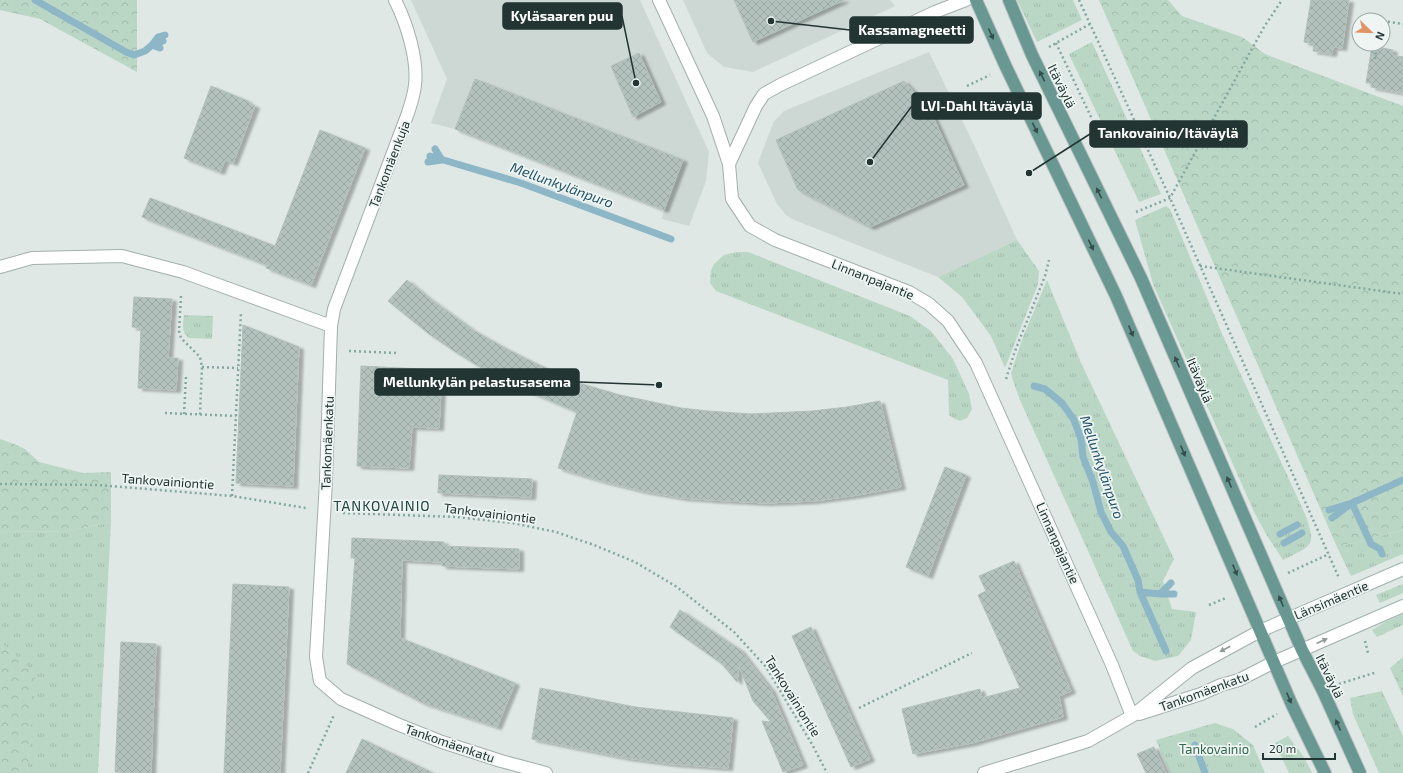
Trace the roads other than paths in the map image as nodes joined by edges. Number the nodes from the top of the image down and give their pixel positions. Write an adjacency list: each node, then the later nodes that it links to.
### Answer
1 (395, 0): 8 (street, Tankomäenkuja)
2 (659, 0): 6 (street, Linnanpajantie)
3 (966, 0): 6 (street)
4 (976, 0): 12 (main road, one-way to 12)
5 (1009, 0): 11 (main road, Itäväylä, one-way to 5)
6 (729, 164): 15 (street, Linnanpajantie)
7 (0, 268): 8 (street)
8 (331, 326): 16 (street, Tankomäenkatu)
9 (1403, 569): 11 (street, Länsimäentie)
10 (1403, 606): 13 (street, one-way to 10)
11 (1288, 618): 12 (street, Länsimäentie); 13 (main road, Itäväylä)
12 (1260, 631): 14 (main road); 15 (street, Tankomäenkatu, one-way to 15)
13 (1302, 650): 14 (street); 19 (main road, Itäväylä, one-way to 13)
14 (1274, 662): 15 (street, Tankomäenkatu); 18 (main road, one-way to 18)
15 (1132, 716): 17 (street, Tankomäenkatu)
16 (546, 773)
17 (984, 773)
18 (1325, 773)
19 (1360, 773)

